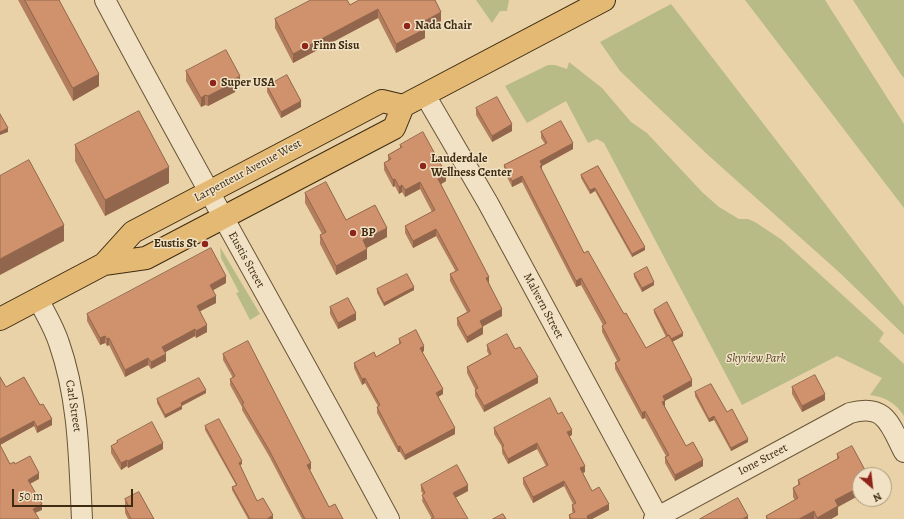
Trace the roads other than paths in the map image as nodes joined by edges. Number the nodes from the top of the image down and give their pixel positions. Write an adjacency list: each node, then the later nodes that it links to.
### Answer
1 (105, 0): 5 (street, Eustis Street)
2 (604, 0): 3 (main road)
3 (425, 95): 4 (main road); 11 (street, Malvern Street)
4 (404, 106): 5 (main road, Larpenteur Avenue West); 6 (main road, Larpenteur Avenue West)
5 (208, 192): 6 (street, Eustis Street); 7 (main road, Larpenteur Avenue West)
6 (222, 218): 7 (main road, Larpenteur Avenue West); 13 (street, Eustis Street)
7 (104, 264): 8 (main road, Larpenteur Avenue West)
8 (38, 299): 9 (main road, Larpenteur Avenue West); 12 (street, Carl Street)
9 (0, 319)
10 (904, 452): 11 (street, Ione Street)
11 (657, 518)
12 (82, 519)
13 (389, 519)

